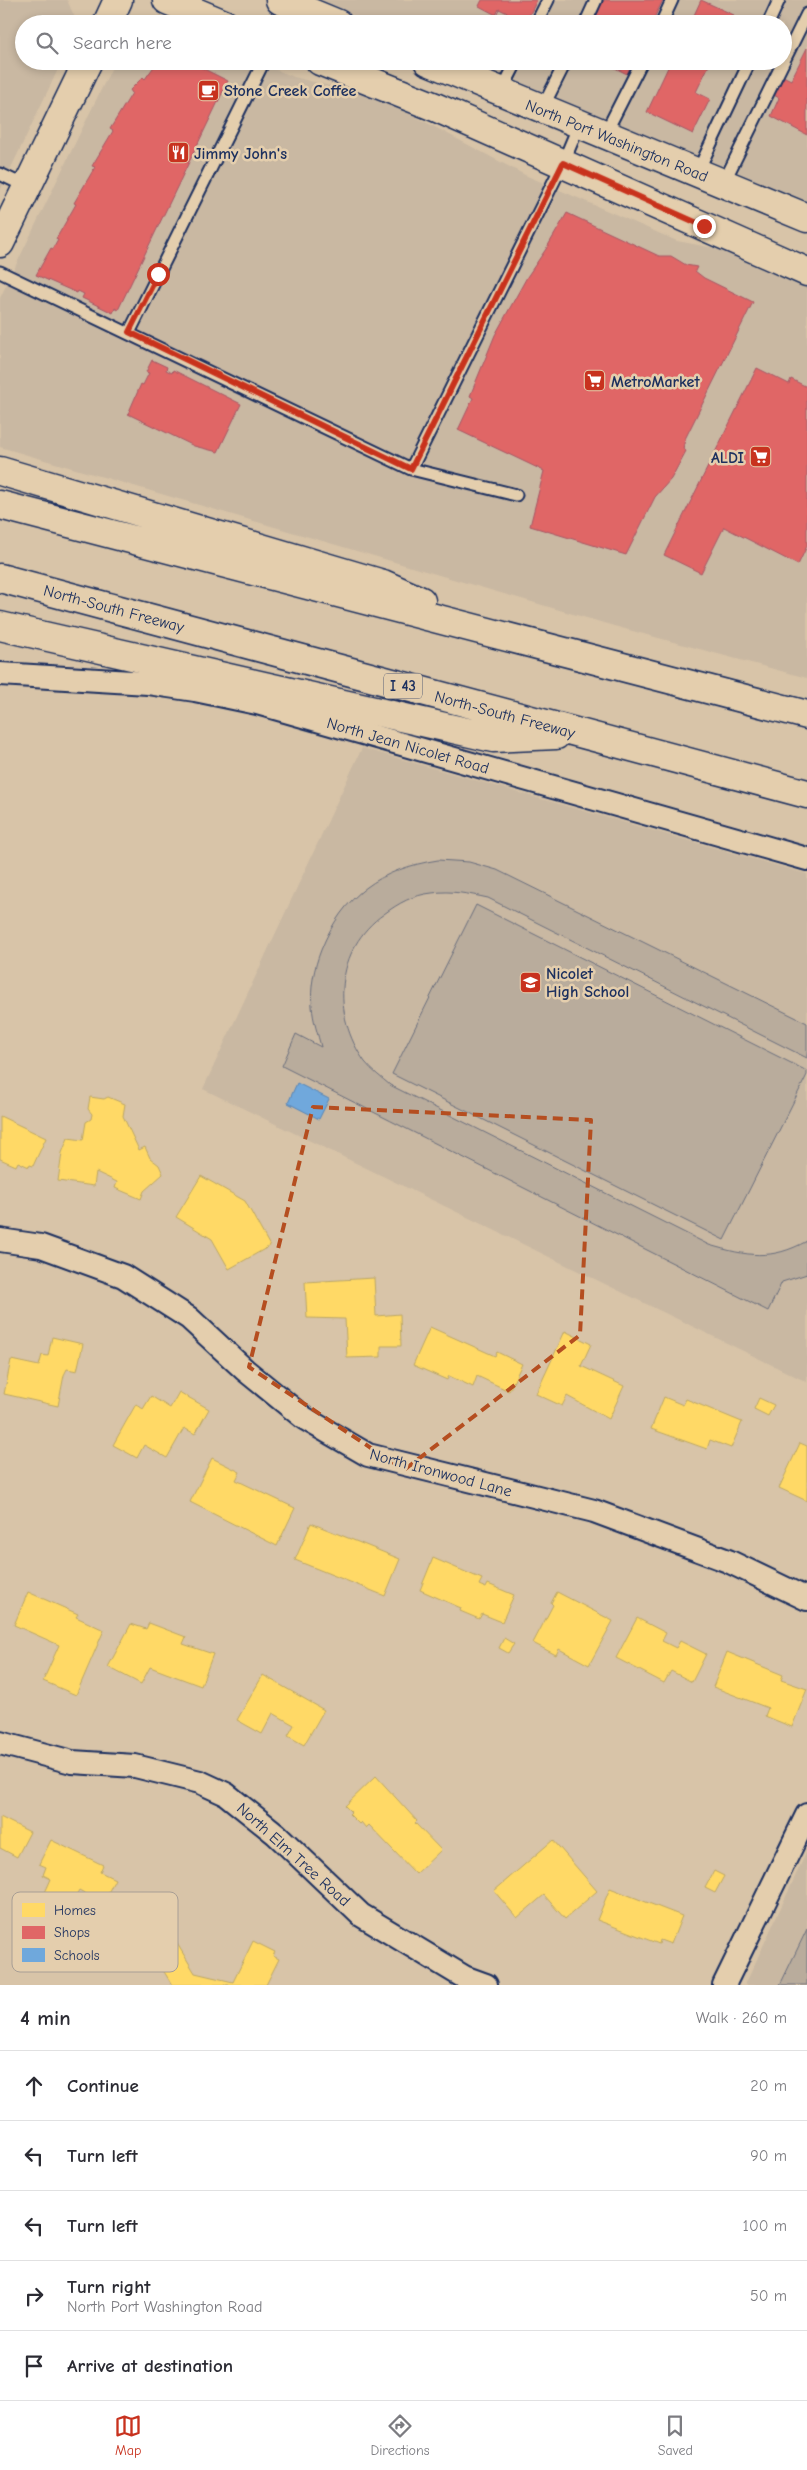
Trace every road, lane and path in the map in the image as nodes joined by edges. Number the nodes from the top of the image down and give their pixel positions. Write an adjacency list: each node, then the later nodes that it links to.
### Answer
1 (118, 0): 10 (main road)
2 (167, 0): 11 (main road)
3 (280, 0): 8 (main road)
4 (548, 0): 13 (lane)
5 (596, 0): 14 (lane)
6 (672, 0): 15 (lane)
7 (779, 0): 16 (lane)
8 (308, 6): 12 (main road)
9 (807, 14): 17 (lane)
10 (111, 15)
11 (203, 15)
12 (323, 15)
13 (540, 15)
14 (589, 15)
15 (664, 15)
16 (772, 15)
17 (792, 44)
18 (84, 70): 35 (main road)
19 (260, 70): 40 (lane)
20 (344, 70): 31 (main road)
21 (449, 70): 27 (main road, North Port Washington Road)
22 (512, 70): 27 (lane)
23 (562, 70): 28 (lane)
24 (638, 70): 30 (lane)
25 (746, 70): 32 (lane)
26 (779, 70): 34 (lane)
27 (501, 92): 28 (main road, North Port Washington Road)
28 (542, 109): 29 (main road, North Port Washington Road)
29 (579, 125): 30 (main road, North Port Washington Road); 31 (lane)
30 (605, 136): 32 (main road, North Port Washington Road)
31 (563, 163): 39 (main road); 41 (lane)
32 (697, 173): 34 (main road, North Port Washington Road)
33 (0, 174): 35 (lane)
34 (722, 184): 36 (main road, North Port Washington Road)
35 (27, 187): 37 (main road)
36 (807, 218)
37 (0, 243)
38 (0, 272): 40 (lane)
39 (807, 272)
40 (129, 332): 41 (lane)
41 (411, 469): 43 (lane)
42 (0, 471): 47 (main road)
43 (516, 495)
44 (0, 505): 47 (main road)
45 (0, 578): 50 (main road, North-South Freeway / I 43)
46 (0, 626): 50 (main road)
47 (493, 633): 49 (main road)
48 (0, 674): 52 (street, North Jean Nicolet Road)
49 (807, 715)
50 (580, 734): 51 (main road, North-South Freeway / I 43)
51 (807, 794)
52 (807, 859)
53 (0, 1240): 54 (street, North Ironwood Lane)
54 (807, 1599)
55 (0, 1742): 57 (street, North Elm Tree Road)
56 (807, 1815): 58 (street)
57 (486, 1985)
58 (724, 1985)

